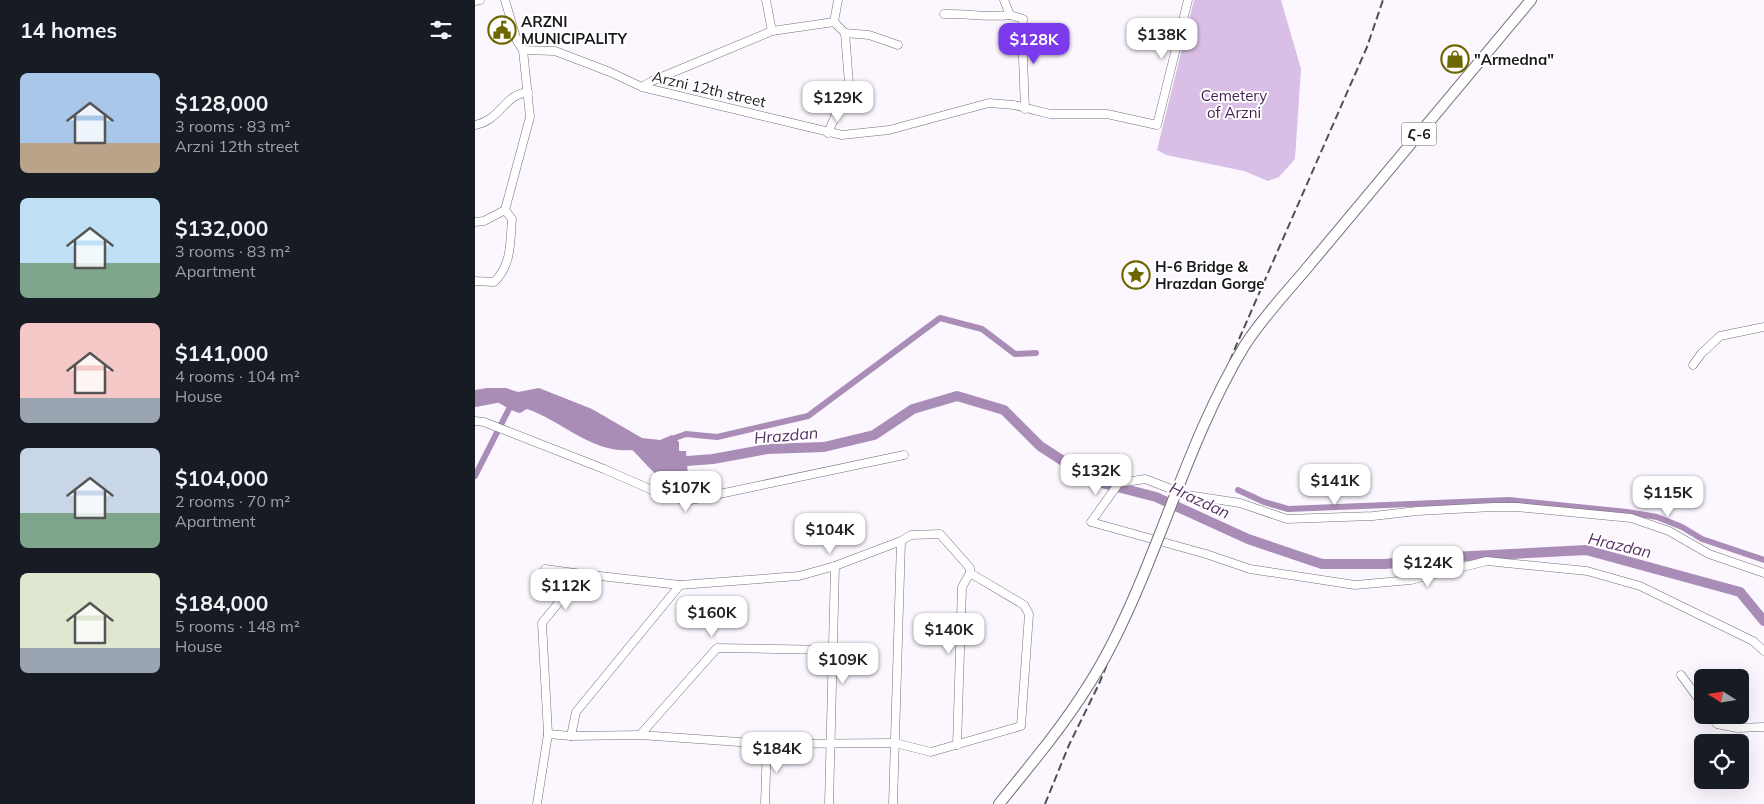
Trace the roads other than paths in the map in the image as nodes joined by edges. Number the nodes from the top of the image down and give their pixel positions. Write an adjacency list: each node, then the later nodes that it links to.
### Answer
1 (481, 0): 8 (street)
2 (505, 0): 15 (street)
3 (766, 0): 12 (street)
4 (838, 0): 11 (street)
5 (1004, 0): 10 (street)
6 (1188, 0): 18 (street, Arzni 12th street)
7 (1531, 0): 52 (main road, Հ-6, bridge)
8 (475, 1)
9 (944, 14): 10 (street)
10 (1010, 15): 18 (street)
11 (833, 22): 12 (street); 13 (street)
12 (772, 31): 16 (street)
13 (845, 33): 14 (street); 20 (street)
14 (898, 45)
15 (523, 50): 16 (street, Arzni 12th street); 17 (street)
16 (642, 87): 20 (street, Arzni 12th street)
17 (528, 92): 19 (street); 21 (street)
18 (1025, 109): 20 (street, Arzni 12th street)
19 (475, 125)
20 (828, 133)
21 (505, 210): 22 (street); 23 (street)
22 (475, 222)
23 (475, 281)
24 (1764, 327): 25 (street)
25 (1693, 366)
26 (475, 421): 27 (street)
27 (904, 455)
28 (901, 542): 29 (street); 31 (street); 45 (street)
29 (835, 566): 34 (street); 35 (street)
30 (545, 569): 33 (street)
31 (970, 573): 47 (street); 47 (street)
32 (1764, 573): 36 (street)
33 (582, 574): 34 (street); 41 (street)
34 (680, 585): 43 (street)
35 (831, 650): 42 (street); 44 (street)
36 (1764, 651)
37 (1681, 675): 38 (street)
38 (1694, 693)
39 (1717, 724): 40 (street)
40 (1764, 727)
41 (548, 734): 43 (street); 48 (street)
42 (640, 735): 43 (street); 46 (street)
43 (571, 736)
44 (831, 743): 45 (street); 46 (street); 50 (street)
45 (895, 743): 47 (street); 51 (street)
46 (767, 744): 49 (street)
47 (957, 745)
48 (537, 804)
49 (765, 804)
50 (829, 804)
51 (893, 804)
52 (999, 804)

